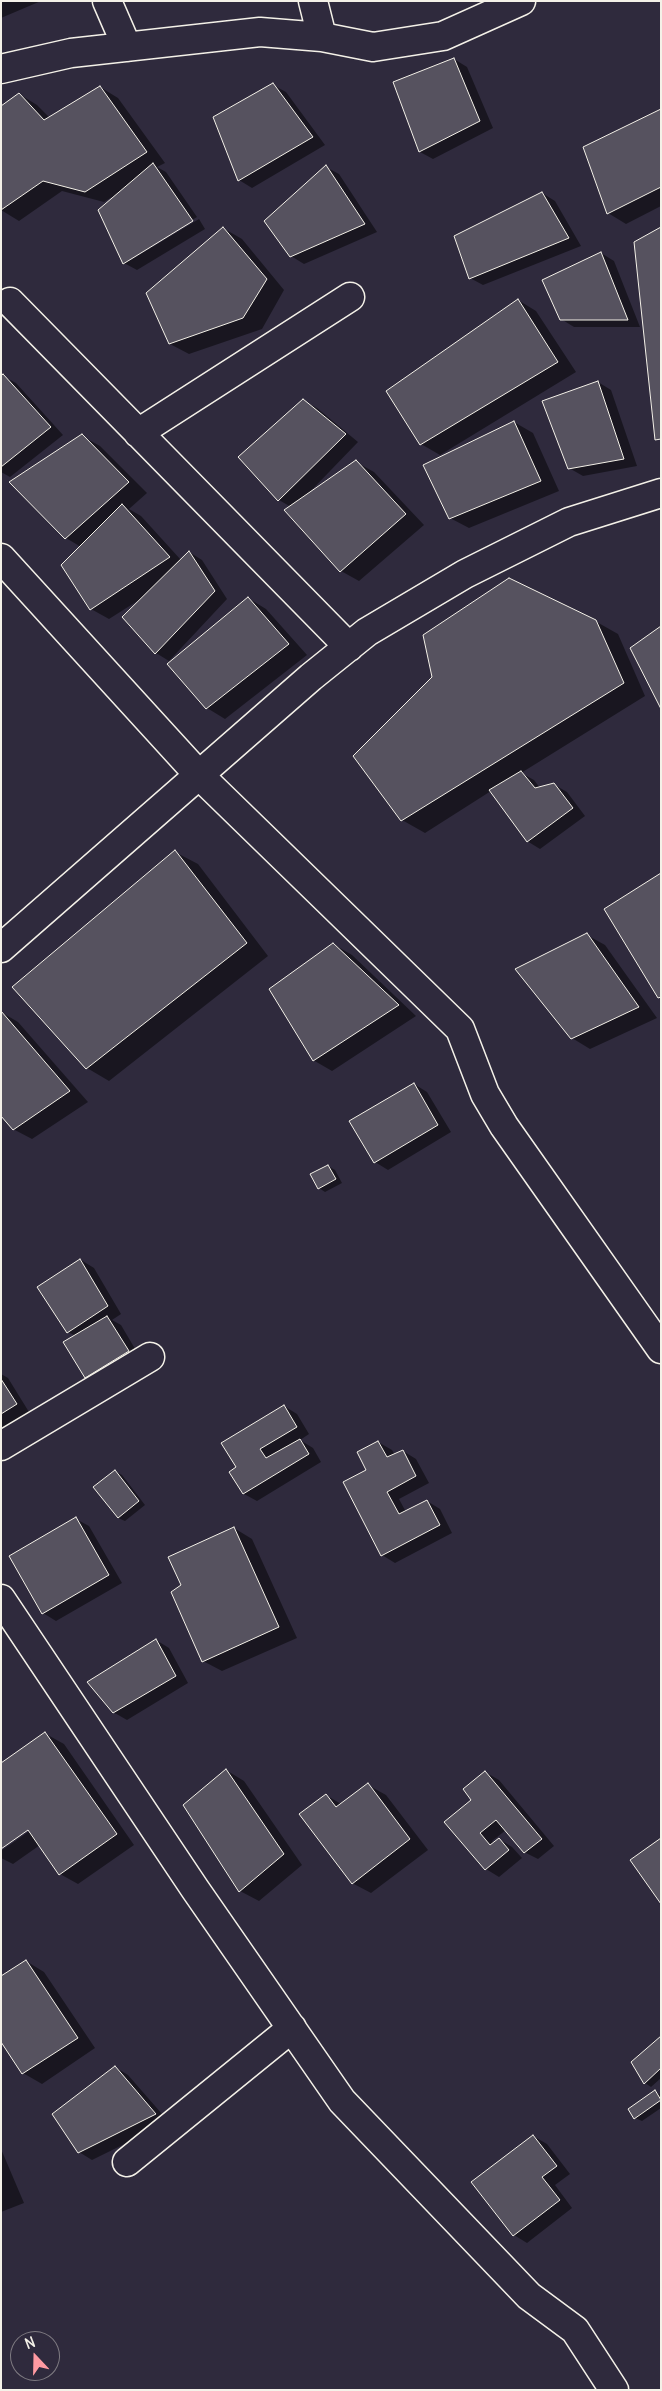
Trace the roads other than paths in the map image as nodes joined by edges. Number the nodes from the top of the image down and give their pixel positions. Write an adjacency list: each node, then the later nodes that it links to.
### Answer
1 (106, 1): 5 (street)
2 (313, 1): 4 (street)
3 (521, 1): 4 (street)
4 (322, 37): 5 (street)
5 (127, 47): 6 (street)
6 (1, 69)
7 (350, 297): 9 (street)
8 (10, 302): 9 (street)
9 (138, 433): 12 (street)
10 (661, 493): 12 (street)
11 (1, 558): 13 (street)
12 (348, 647): 13 (street)
13 (198, 775): 14 (street); 15 (street)
14 (1, 948)
15 (661, 1349)
16 (150, 1357): 17 (street)
17 (1, 1446)
18 (2, 1603): 19 (street)
19 (292, 2028): 20 (street); 21 (street)
20 (127, 2162)
21 (614, 2390)

